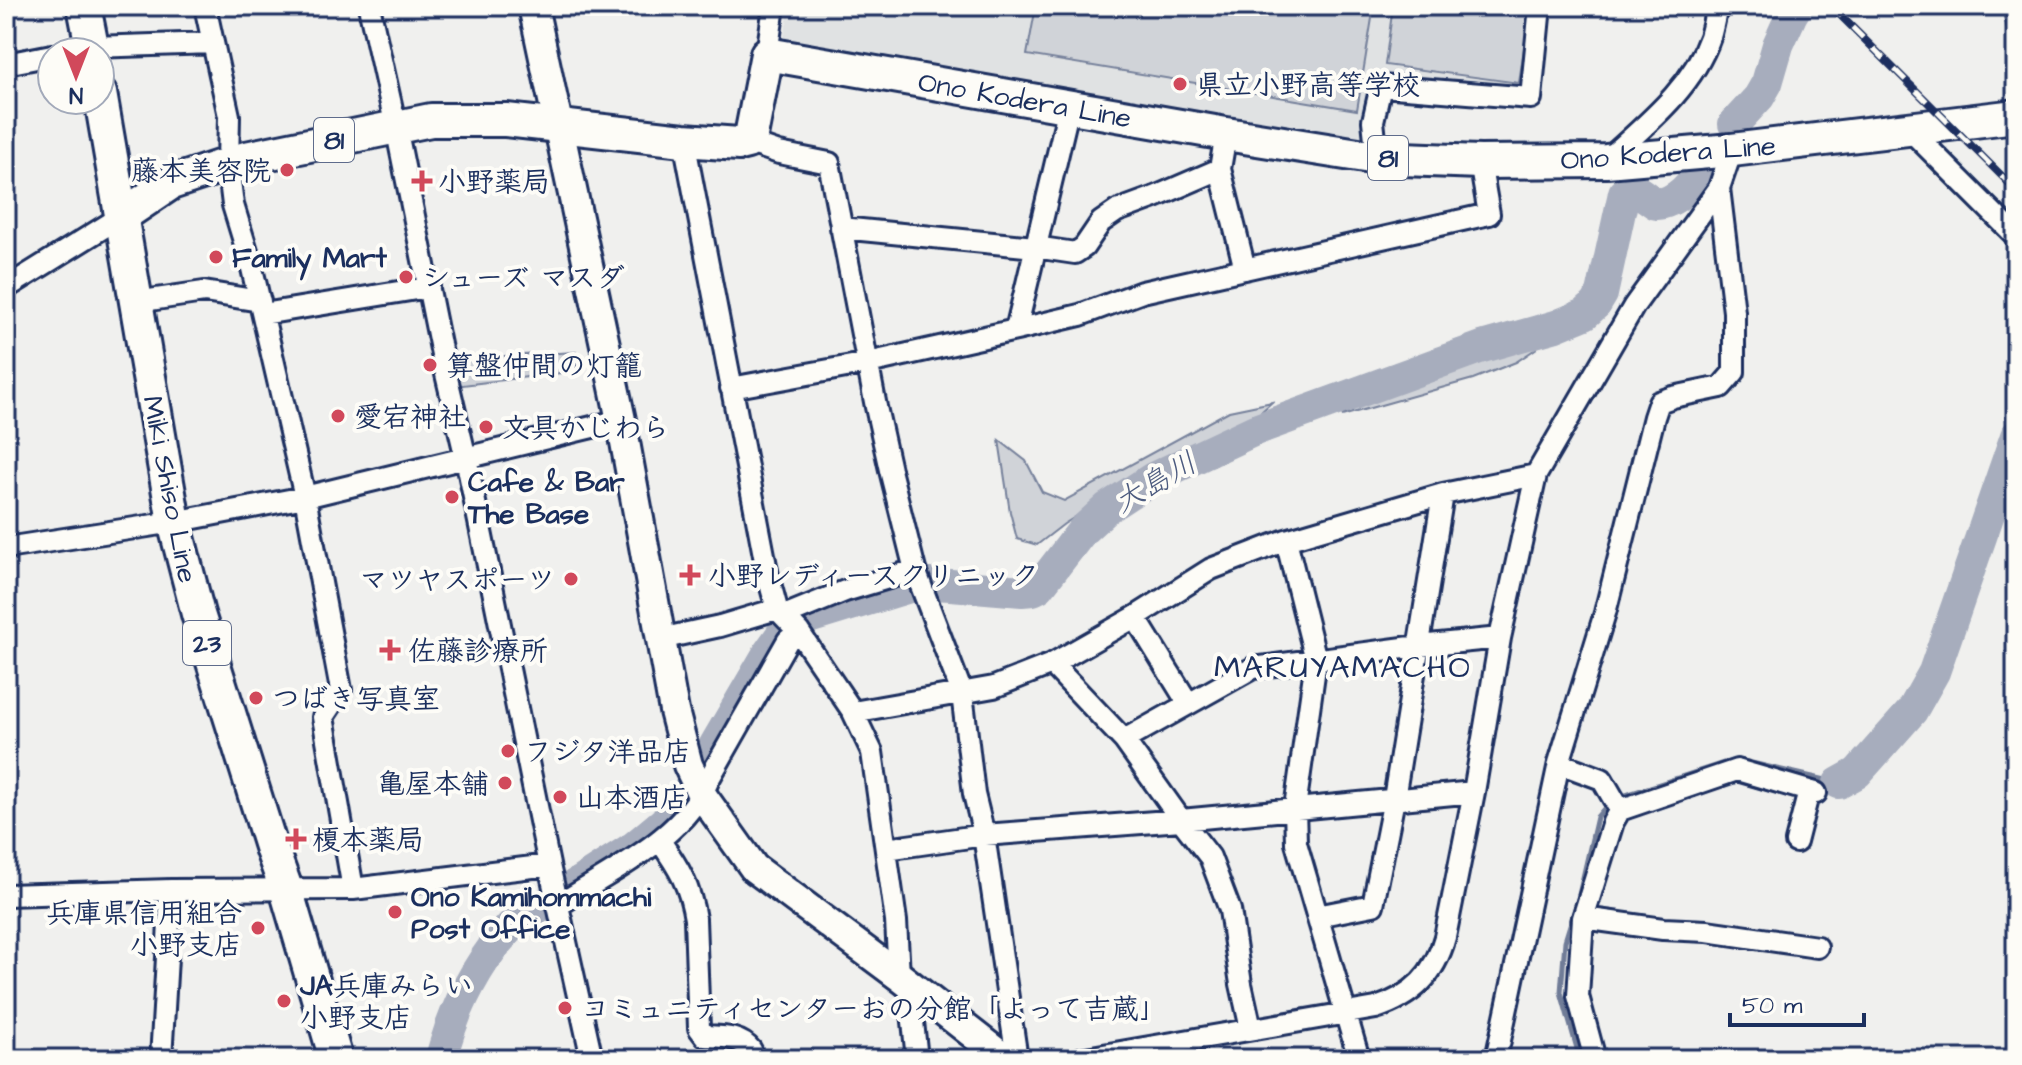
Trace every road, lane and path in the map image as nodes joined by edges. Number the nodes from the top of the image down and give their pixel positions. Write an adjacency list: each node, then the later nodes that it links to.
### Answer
1 (84, 6): 8 (main road)
2 (205, 6): 9 (street)
3 (369, 6): 17 (street)
4 (533, 6): 18 (street)
5 (774, 6): 11 (street)
6 (1540, 6): 24 (street)
7 (1716, 6): 25 (street)
8 (84, 36)
9 (213, 43): 10 (street); 27 (street)
10 (116, 48)
11 (767, 54): 14 (main road, Ono Kodera Line / 81); 22 (main road)
12 (36, 58): 13 (street)
13 (6, 64)
14 (1069, 107): 20 (main road, Ono Kodera Line / 81); 33 (street)
15 (104, 116): 30 (main road, Miki Shiso Line / 23)
16 (2016, 116): 19 (main road, Ono Kodera Line / 81)
17 (396, 127): 18 (main road, 81); 27 (main road, 81); 35 (street)
18 (560, 127): 21 (main road, 81); 42 (street)
19 (1909, 129): 23 (main road, Ono Kodera Line / 81); 32 (street)
20 (1226, 134): 24 (main road, Ono Kodera Line / 81); 28 (street)
21 (684, 140): 22 (main road, 81); 41 (street)
22 (747, 142): 31 (street)
23 (1732, 150): 25 (main road, Ono Kodera Line / 81); 29 (street)
24 (1377, 158): 26 (main road, Ono Kodera Line / 81)
25 (1606, 161): 26 (main road, Ono Kodera Line / 81)
26 (1480, 162): 34 (street)
27 (228, 164): 30 (main road, 81); 38 (street)
28 (1220, 169): 33 (street); 34 (street)
29 (1719, 188): 44 (street); 62 (street)
30 (122, 216): 36 (street); 37 (main road, Miki Shiso Line / 23)
31 (841, 228): 33 (street); 40 (street)
32 (2016, 236)
33 (1035, 247): 39 (street)
34 (1245, 269): 39 (street)
35 (429, 287): 38 (street); 43 (street)
36 (6, 288)
37 (136, 302): 38 (street); 47 (main road, Miki Shiso Line / 23)
38 (262, 307): 46 (street)
39 (1016, 330): 40 (street)
40 (868, 363): 41 (street); 50 (street)
41 (731, 388): 52 (street)
42 (621, 420): 43 (street); 54 (street)
43 (466, 457): 46 (street); 73 (street)
44 (1536, 475): 45 (street); 53 (street)
45 (1443, 494): 48 (street); 55 (street)
46 (305, 497): 47 (street); 75 (street)
47 (174, 522): 49 (street); 74 (main road, Miki Shiso Line / 23)
48 (1286, 540): 51 (street); 56 (street)
49 (6, 548)
50 (915, 570): 52 (street); 58 (street)
51 (1135, 617): 57 (street); 59 (street)
52 (787, 619): 54 (street); 60 (street); 64 (street)
53 (1500, 638): 55 (street); 63 (street)
54 (660, 639): 64 (street)
55 (1419, 646): 56 (street); 65 (street)
56 (1316, 660): 59 (street); 67 (street)
57 (1052, 664): 58 (street); 61 (street)
58 (962, 693): 60 (street); 69 (street)
59 (1188, 703): 61 (street)
60 (853, 712): 72 (street)
61 (1124, 740): 68 (street)
62 (1559, 763): 66 (street); 94 (street)
63 (1474, 792): 65 (street); 83 (street)
64 (702, 795): 70 (street); 82 (street)
65 (1394, 799): 67 (street); 79 (street)
66 (1616, 804): 71 (street); 80 (street)
67 (1295, 808): 68 (street); 79 (street)
68 (1181, 820): 69 (street); 84 (street)
69 (984, 835): 72 (street); 91 (street)
70 (660, 841): 78 (street); 88 (street)
71 (1796, 842)
72 (886, 849): 82 (street)
73 (549, 865): 75 (street); 78 (street)
74 (286, 889): 75 (street); 76 (street); 85 (main road, Miki Shiso Line / 23)
75 (353, 889)
76 (171, 890): 77 (street); 86 (street)
77 (6, 895)
78 (559, 905): 87 (street)
79 (1317, 916): 83 (street)
80 (1583, 918): 81 (street); 95 (street)
81 (1817, 947)
82 (904, 980): 89 (street); 90 (street)
83 (1346, 1014): 84 (street); 93 (street)
84 (1251, 1029): 92 (street)
85 (336, 1058)
86 (161, 1059)
87 (592, 1059)
88 (751, 1059)
89 (917, 1059)
90 (1005, 1059)
91 (1017, 1059)
92 (1080, 1059)
93 (1359, 1059)
94 (1496, 1059)
95 (1595, 1059)

